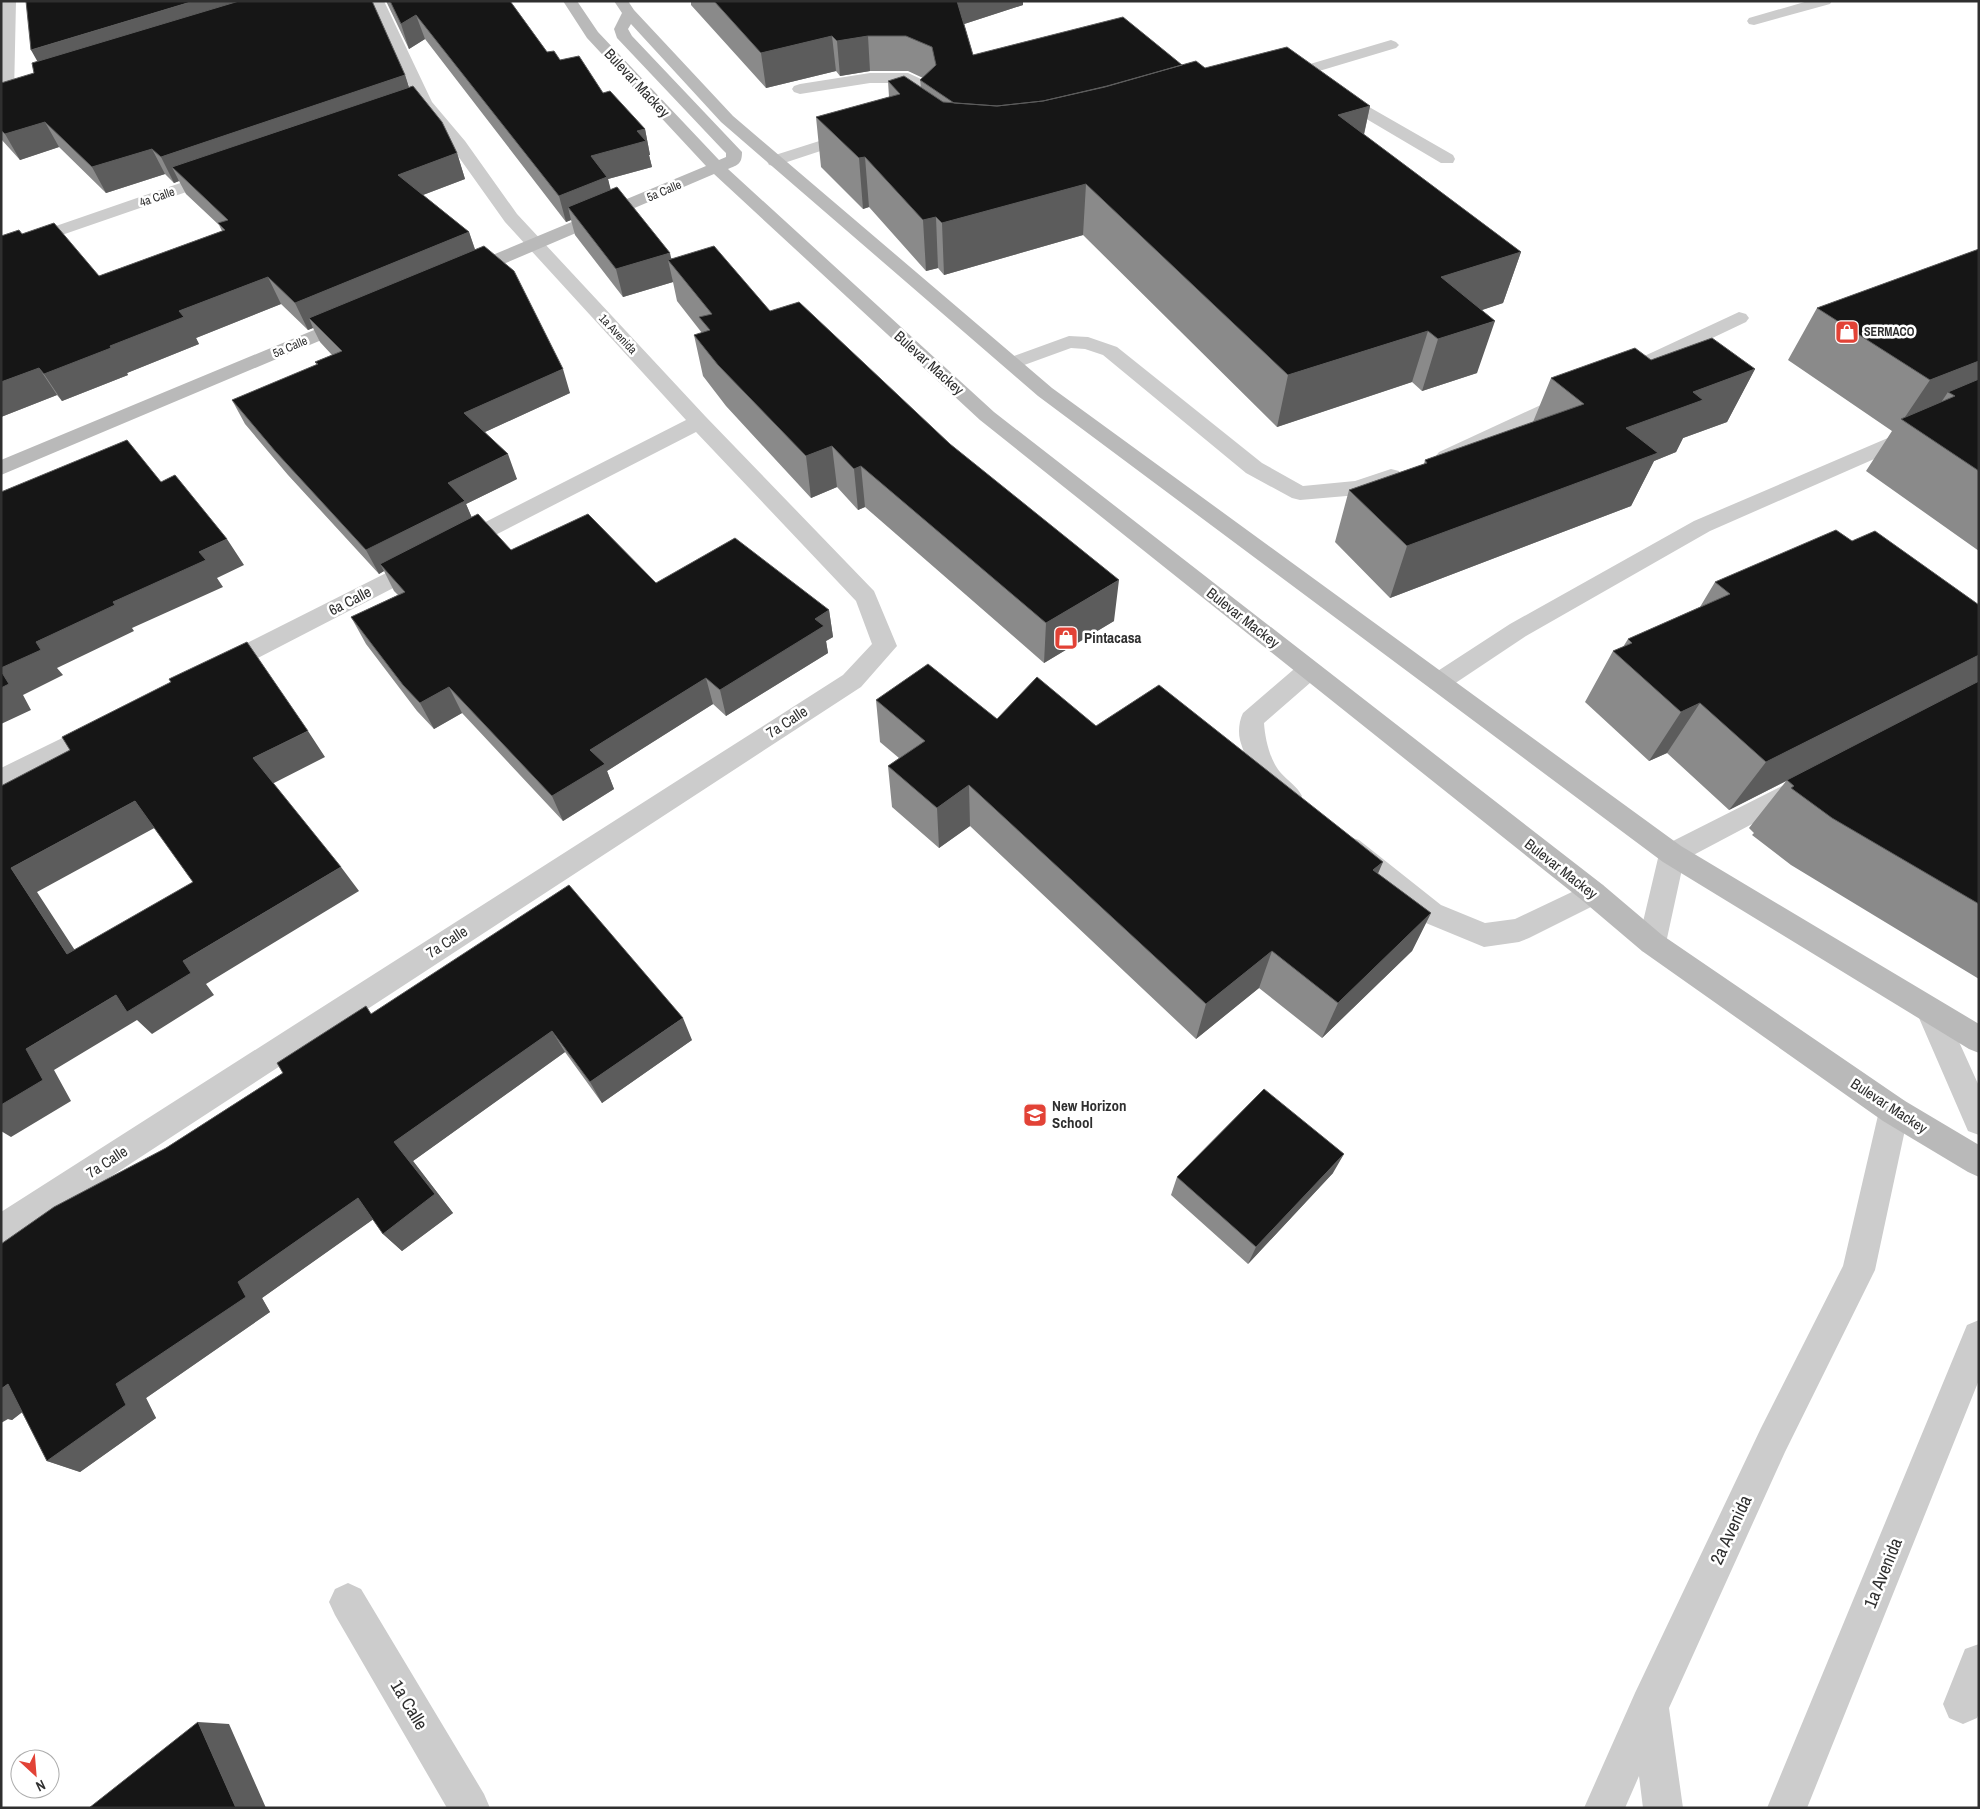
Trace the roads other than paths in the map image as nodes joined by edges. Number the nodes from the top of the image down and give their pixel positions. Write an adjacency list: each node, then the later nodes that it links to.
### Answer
1 (9, 1): 12 (street)
2 (377, 1): 13 (street, 1a Avenida)
3 (570, 1): 20 (main road, Bulevar Mackey)
4 (1825, 1): 6 (street)
5 (625, 7): 18 (main road); 20 (main road, 5a Calle)
6 (1754, 21)
7 (1390, 45): 8 (street)
8 (1299, 72): 9 (street); 17 (street)
9 (1262, 83)
10 (25, 88): 12 (street)
11 (800, 89): 15 (street)
12 (4, 98)
13 (425, 103): 14 (street); 21 (street, 1a Avenida)
14 (406, 109)
15 (923, 126)
16 (864, 131): 18 (street)
17 (1447, 159)
18 (775, 161): 26 (main road)
19 (237, 168): 22 (street, 4a Calle)
20 (717, 168): 21 (main road, 5a Calle); 33 (main road, Bulevar Mackey)
21 (535, 244): 23 (main road, 5a Calle); 28 (street, 1a Avenida)
22 (1, 251)
23 (452, 279)
24 (369, 314): 30 (main road, 5a Calle)
25 (1739, 318): 29 (street)
26 (1013, 363): 31 (street); 35 (main road)
27 (1979, 405): 35 (street)
28 (699, 422): 32 (street, 1a Avenida); 34 (street, 6a Calle)
29 (1432, 462)
30 (1, 468)
31 (1405, 472)
32 (886, 646): 49 (street, 7a Calle)
33 (1309, 670): 39 (street); 42 (main road, Bulevar Mackey)
34 (204, 675)
35 (1439, 682): 41 (main road)
36 (116, 721): 38 (street)
37 (1820, 776): 41 (street)
38 (1, 780)
39 (1308, 813)
40 (1331, 832): 42 (street)
41 (1672, 854): 43 (street); 44 (main road)
42 (1593, 894): 43 (main road, Bulevar Mackey)
43 (1652, 943): 46 (main road, Bulevar Mackey)
44 (1931, 1011): 45 (main road); 47 (street)
45 (1979, 1040)
46 (1894, 1111): 48 (main road, Bulevar Mackey); 54 (street, 2a Avenida)
47 (1979, 1121)
48 (1979, 1162)
49 (1, 1230)
50 (1979, 1337): 58 (street, 1a Avenida)
51 (348, 1602): 55 (street, 1a Calle)
52 (1979, 1663): 53 (street)
53 (1963, 1704)
54 (1649, 1706): 56 (street, 2a Avenida); 57 (street)
55 (470, 1808)
56 (1604, 1808)
57 (1663, 1808)
58 (1787, 1808)

